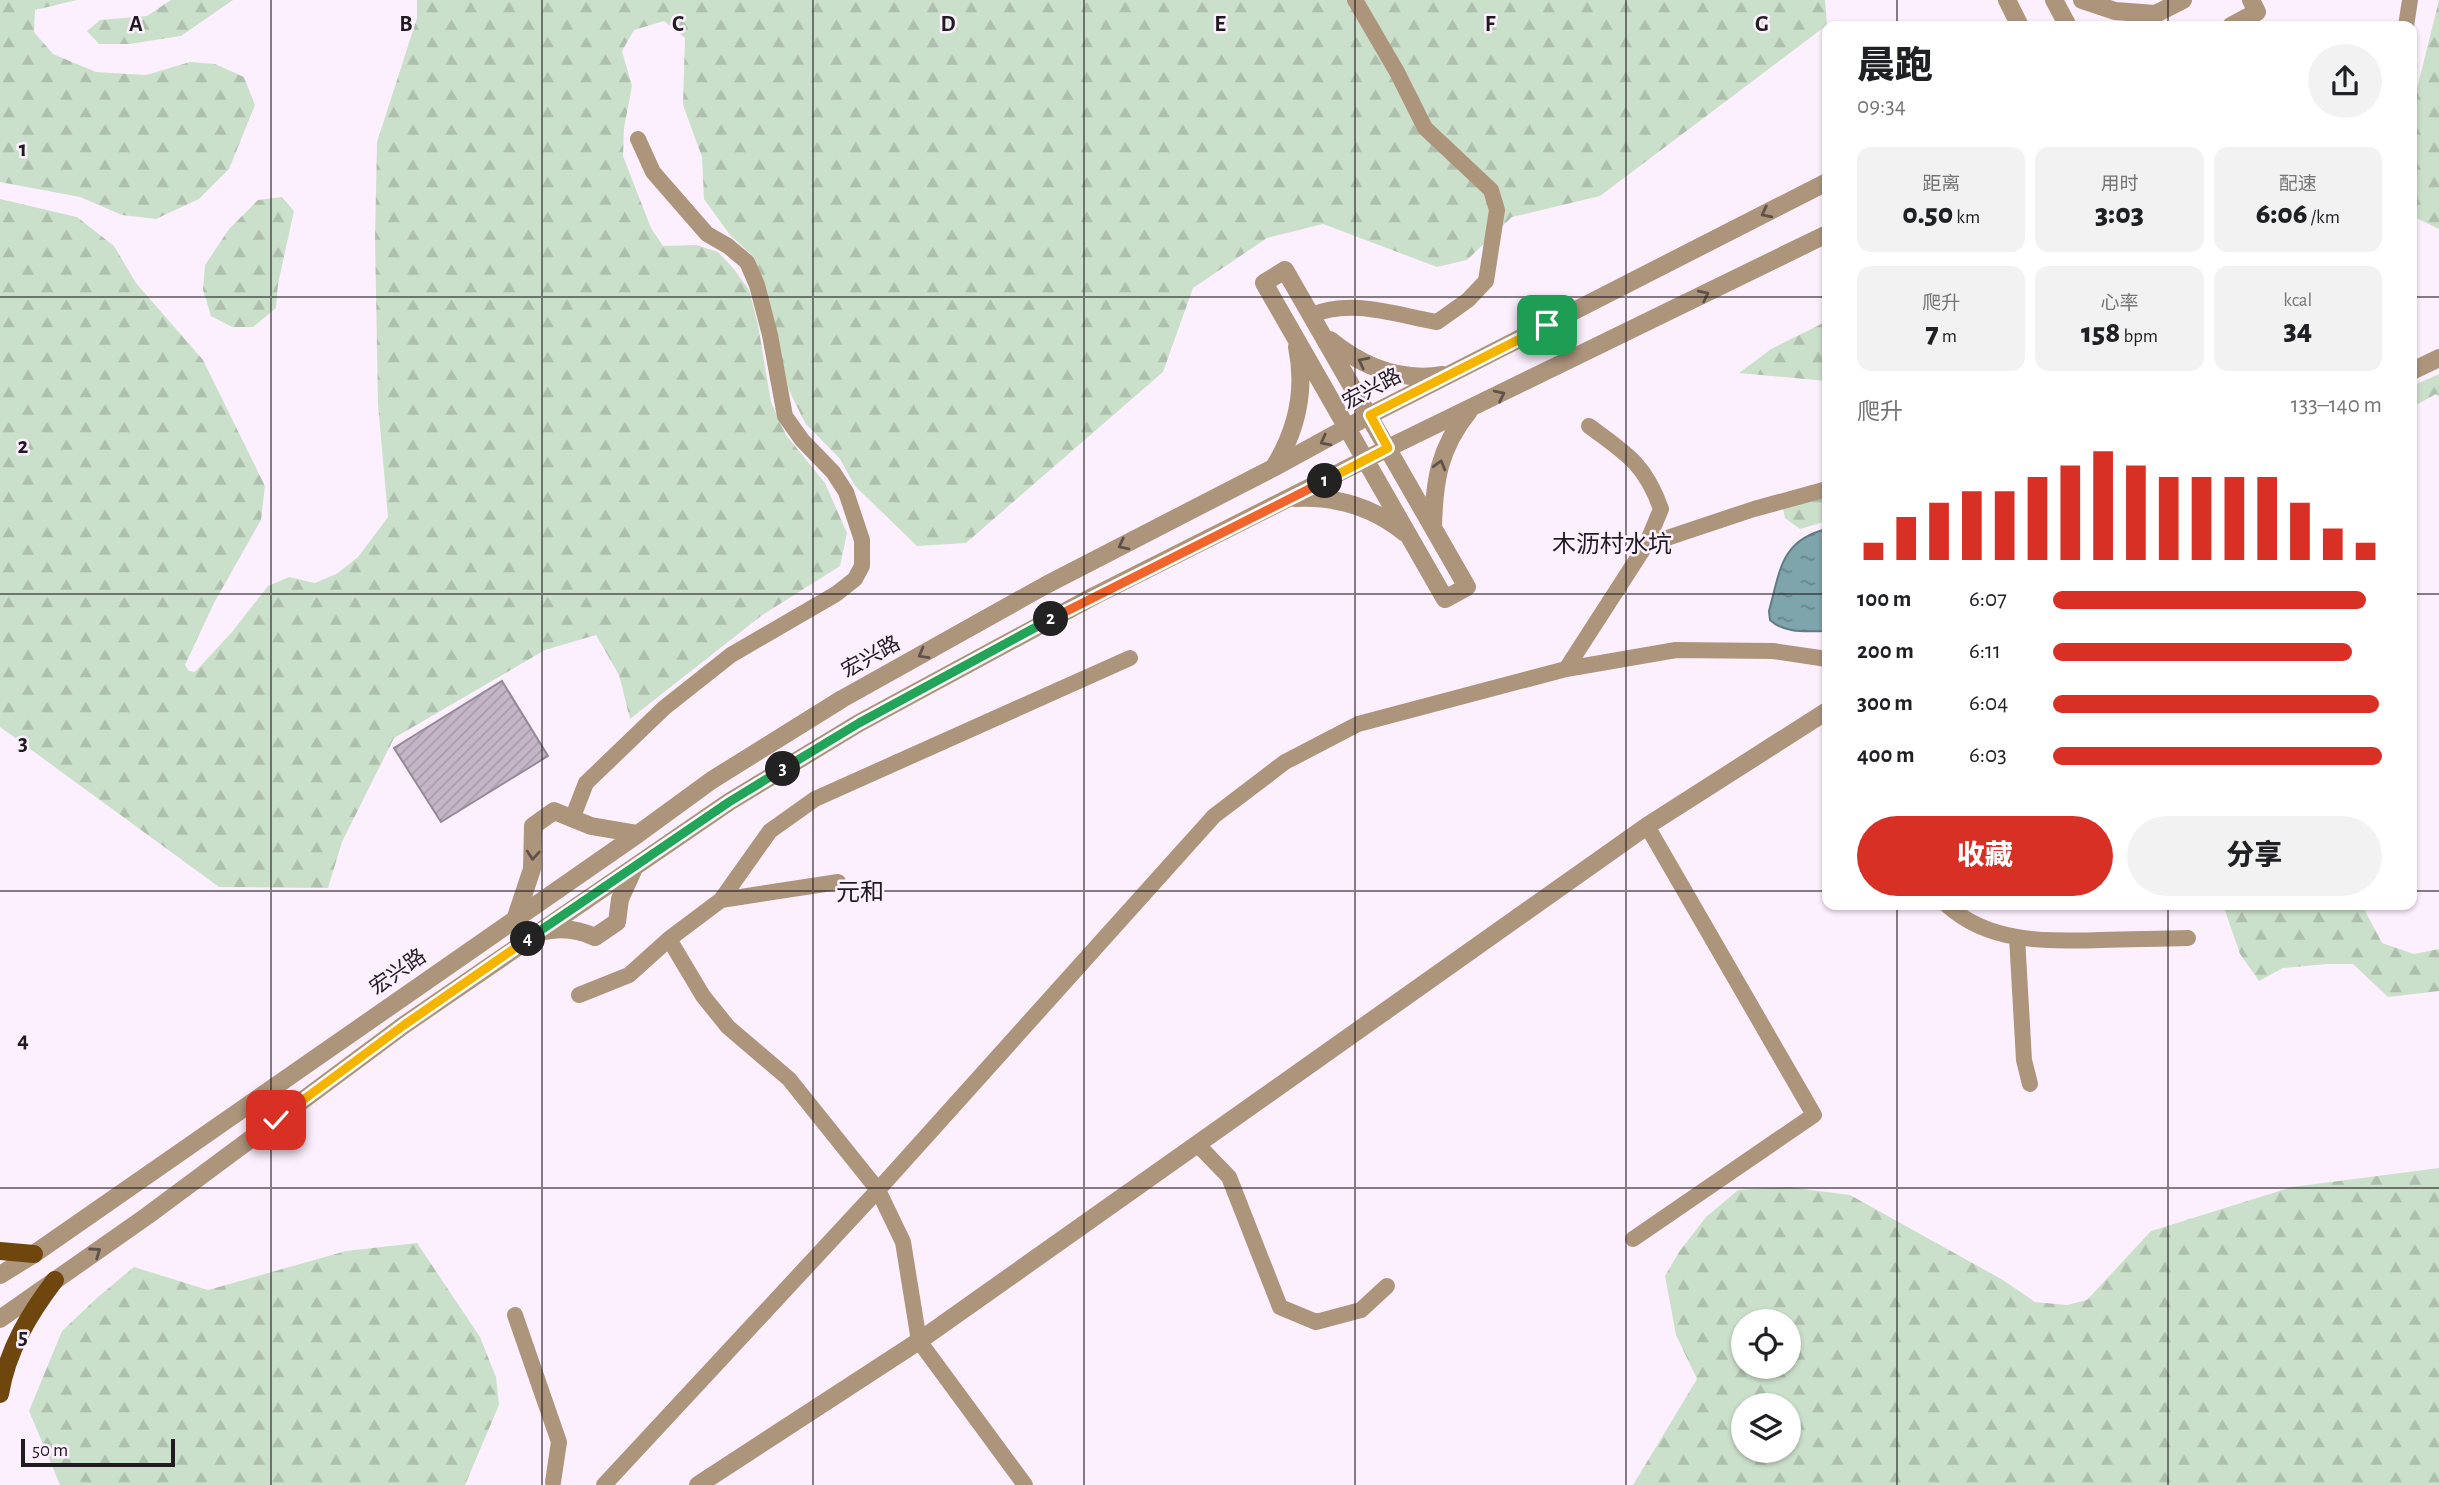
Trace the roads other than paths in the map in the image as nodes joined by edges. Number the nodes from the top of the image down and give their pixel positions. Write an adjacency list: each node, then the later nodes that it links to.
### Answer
1 (1355, 0): 18 (street)
2 (2005, 0): 9 (street); 10 (street)
3 (2054, 0): 11 (street)
4 (2082, 0): 8 (street)
5 (2183, 0): 8 (street)
6 (2251, 0): 13 (street)
7 (2410, 0): 14 (street)
8 (2155, 14): 12 (street)
9 (2005, 21)
10 (2017, 21)
11 (2065, 21)
12 (2142, 21)
13 (2240, 21)
14 (2407, 21)
15 (638, 139): 39 (street)
16 (1822, 185): 22 (street, 宏兴路, one-way to 22)
17 (1822, 236): 23 (street, one-way to 17)
18 (1315, 321): 19 (street); 22 (street, one-way to 18); 24 (street)
19 (1293, 334): 26 (street); 29 (street)
20 (2439, 358): 21 (street)
21 (2417, 369)
22 (1454, 373): 24 (street, 宏兴路)
23 (1470, 409): 27 (street); 32 (street, one-way to 23)
24 (1370, 415): 26 (street, 宏兴路); 27 (street)
25 (1589, 426): 34 (street)
26 (1348, 428): 28 (street); 29 (street, 宏兴路, one-way to 29)
27 (1388, 448): 28 (street); 32 (street)
28 (1366, 460): 31 (street); 33 (street)
29 (1273, 468): 41 (street, 宏兴路, one-way to 41)
30 (1822, 490): 34 (street)
31 (1291, 498): 33 (street); 42 (street)
32 (1433, 528): 33 (street)
33 (1412, 539)
34 (1646, 545): 37 (street)
35 (1130, 658): 44 (street)
36 (1822, 658): 37 (street)
37 (1566, 669): 54 (street)
38 (1822, 714): 40 (street)
39 (572, 819): 41 (street); 46 (street, one-way to 46)
40 (1647, 826): 53 (street); 55 (street)
41 (638, 834): 46 (street, 宏兴路)
42 (636, 866): 47 (street); 47 (street)
43 (838, 882): 44 (street)
44 (721, 900): 50 (street)
45 (1953, 910): 48 (street)
46 (516, 918): 57 (street, 宏兴路)
47 (535, 935): 59 (street, one-way to 47)
48 (2017, 937): 49 (street); 52 (street)
49 (2188, 938)
50 (669, 939): 51 (street); 54 (street)
51 (579, 995)
52 (2030, 1084)
53 (1198, 1145): 60 (street); 63 (street)
54 (878, 1190): 63 (street); 66 (street)
55 (1633, 1239)
56 (0, 1251): 57 (main road)
57 (34, 1254): 58 (street, 宏兴路)
58 (0, 1275)
59 (55, 1280): 62 (street); 64 (main road)
60 (1387, 1286)
61 (514, 1315): 65 (street)
62 (0, 1319)
63 (919, 1341): 67 (street); 68 (street)
64 (0, 1394)
65 (554, 1484)
66 (604, 1485)
67 (698, 1485)
68 (1025, 1485)

